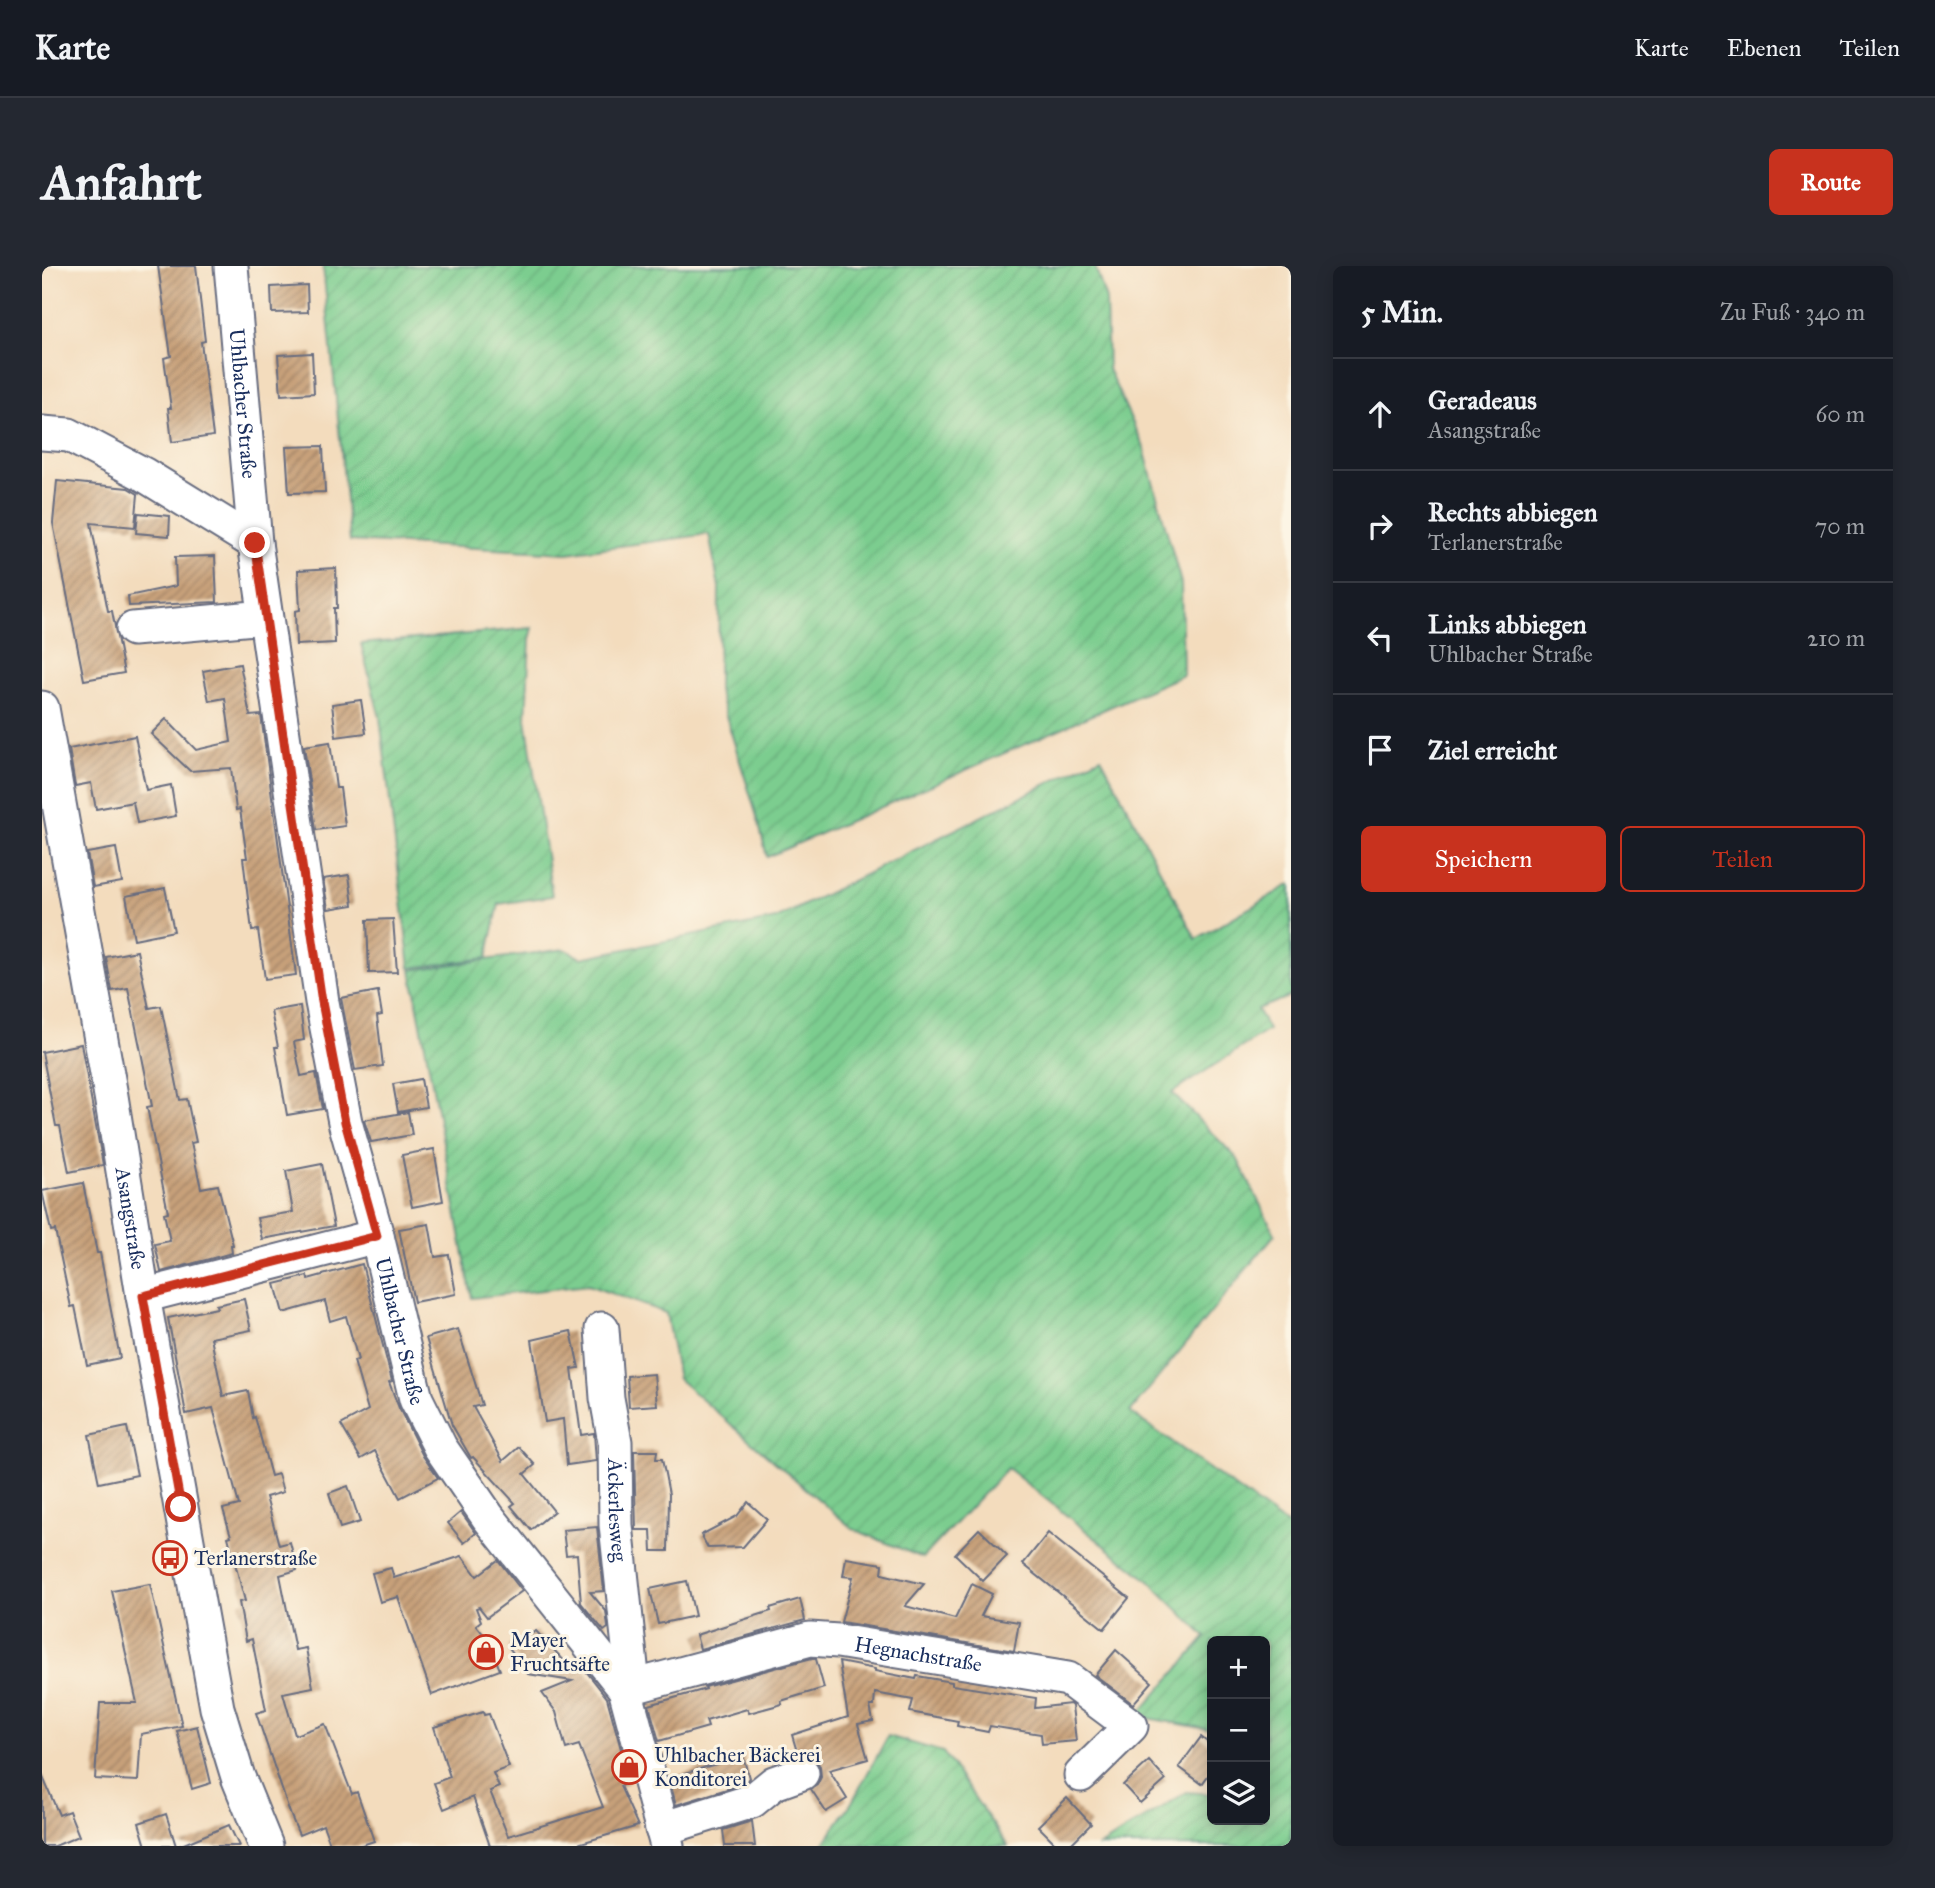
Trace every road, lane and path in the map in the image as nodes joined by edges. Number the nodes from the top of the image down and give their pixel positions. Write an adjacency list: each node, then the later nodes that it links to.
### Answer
1 (231, 266): 3 (street, Uhlbacher Straße)
2 (42, 433): 3 (street)
3 (255, 543): 4 (street, Uhlbacher Straße)
4 (265, 617): 5 (street); 7 (street, Uhlbacher Straße)
5 (133, 629)
6 (42, 708): 8 (street, Asangstraße)
7 (377, 1236): 8 (street); 10 (street, Uhlbacher Straße)
8 (143, 1296): 14 (street, Asangstraße)
9 (601, 1329): 10 (street, Äckerlesweg)
10 (625, 1689): 12 (street, Hegnachstraße); 13 (street, Uhlbacher Straße)
11 (802, 1773): 13 (street)
12 (1081, 1775)
13 (664, 1838)
14 (266, 1846)

